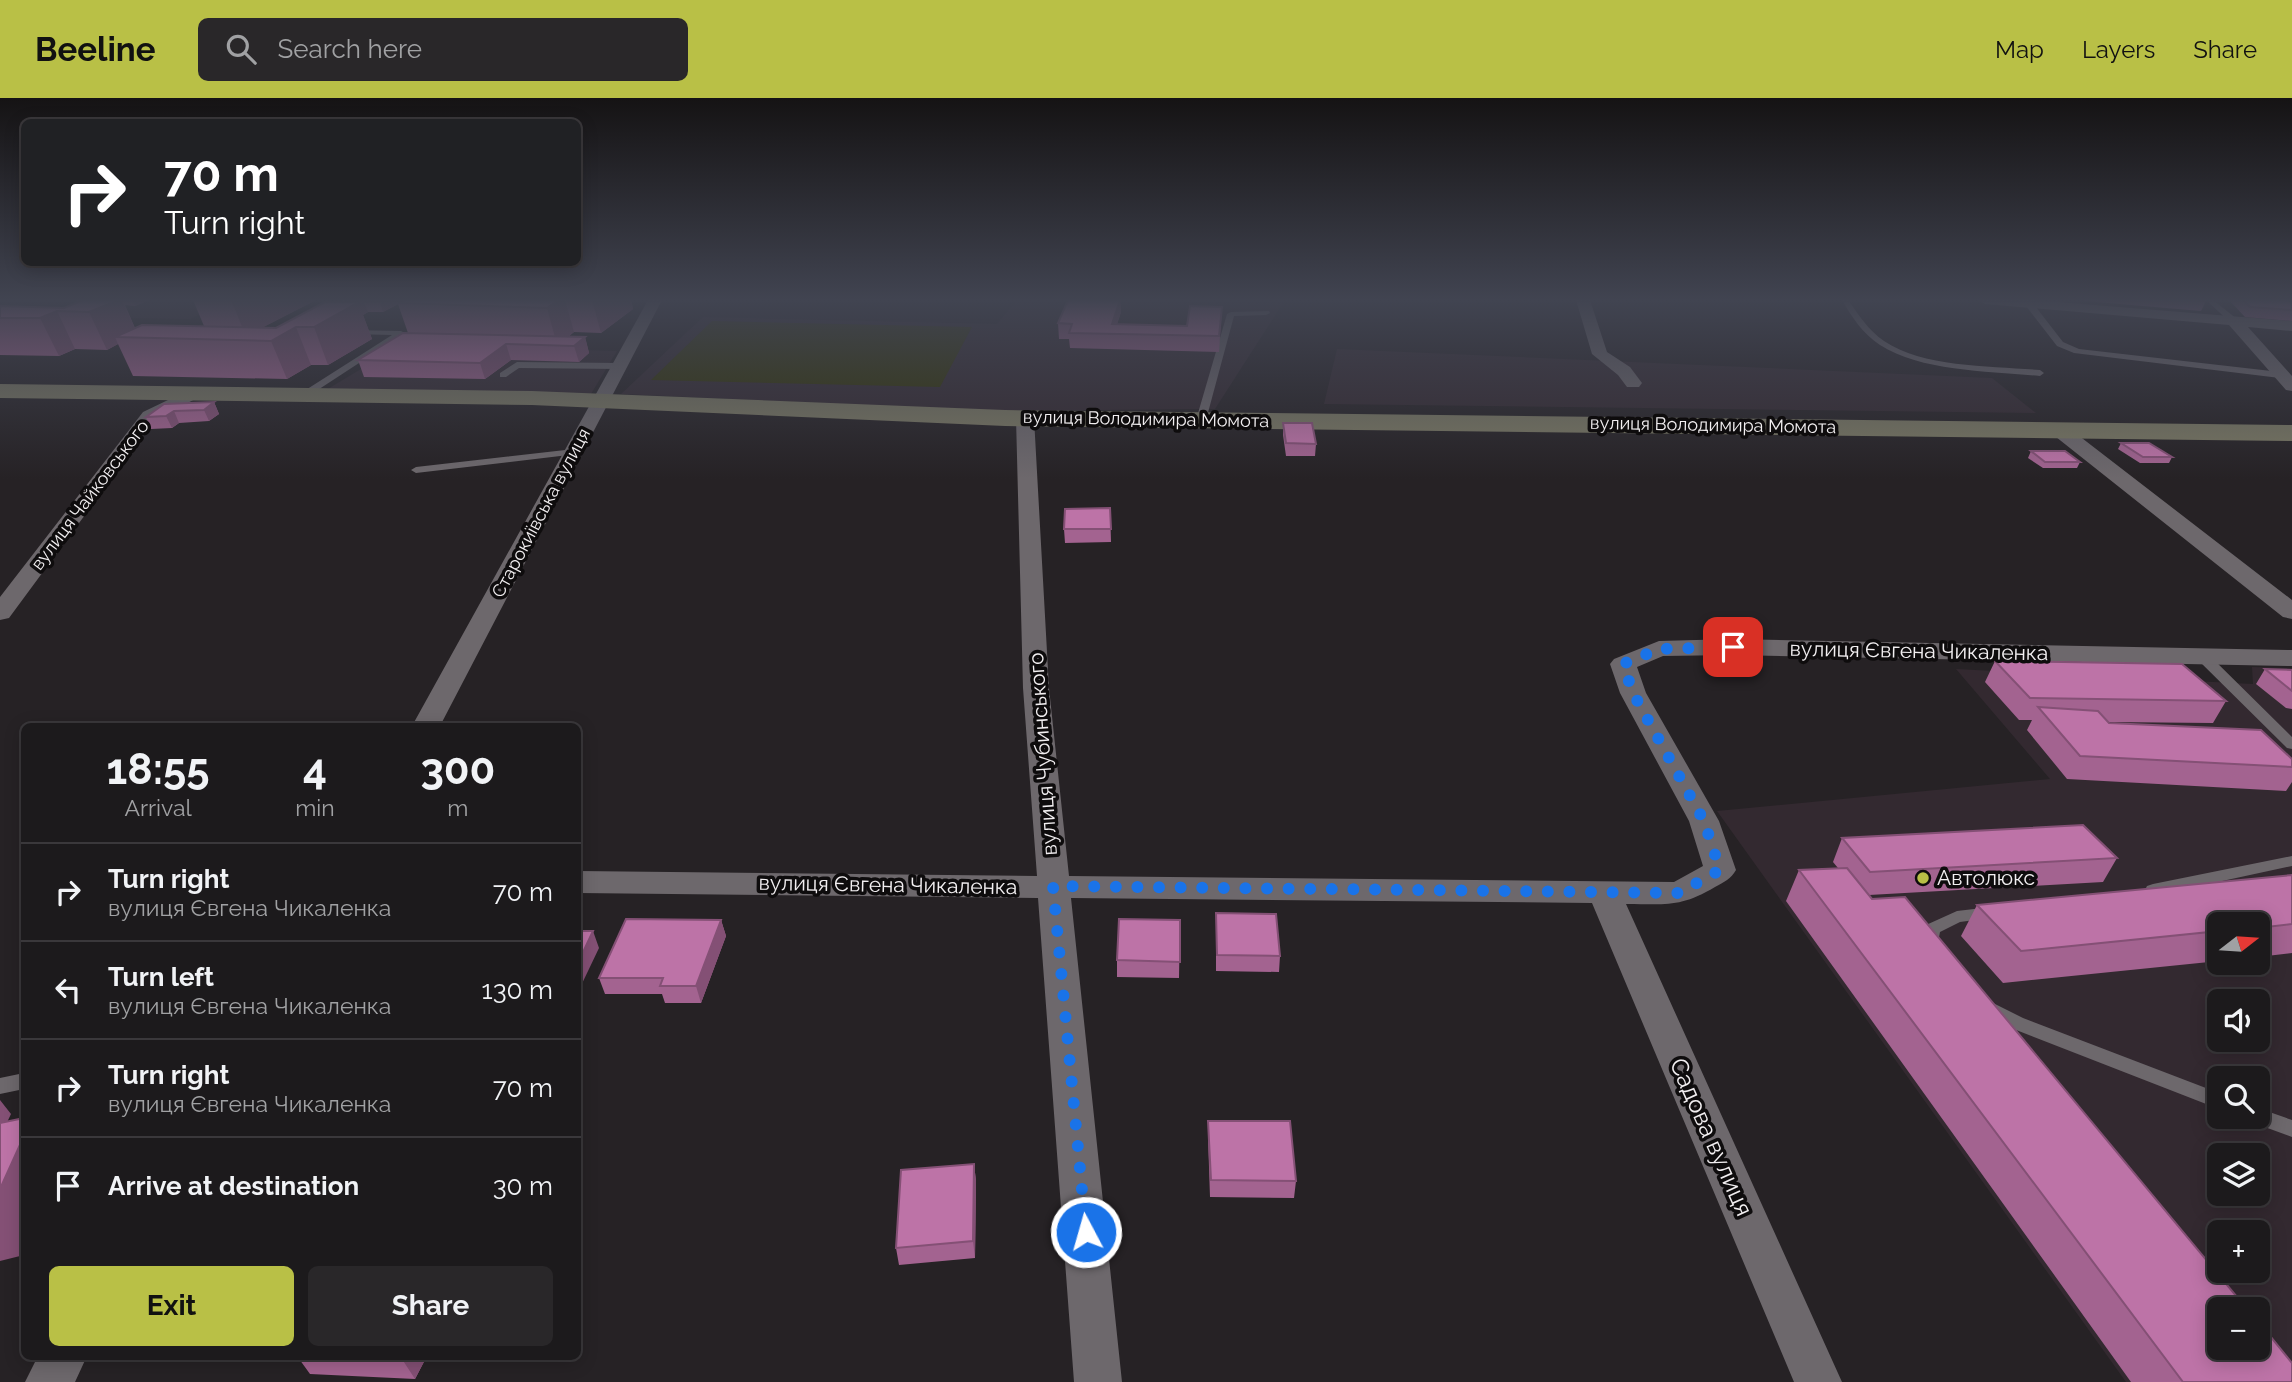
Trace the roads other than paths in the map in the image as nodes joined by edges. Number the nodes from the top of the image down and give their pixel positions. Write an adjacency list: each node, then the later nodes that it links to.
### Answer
1 (359, 360): 15 (lane)
2 (623, 360): 8 (street, Старокиївська вулиця)
3 (1218, 360): 18 (lane)
4 (1607, 360): 12 (street)
5 (1923, 360): 9 (lane)
6 (2139, 360): 11 (lane)
7 (2268, 360): 11 (street)
8 (620, 366): 10 (lane); 16 (street, Старокиївська вулиця)
9 (2040, 373)
10 (503, 375)
11 (2286, 381)
12 (1633, 383)
13 (0, 391): 14 (street, вулиця Володимира Момота)
14 (193, 393): 15 (street, вулиця Володимира Момота); 24 (street, вулиця Чайковського)
15 (304, 395): 16 (street, вулиця Володимира Момота)
16 (602, 401): 17 (street, вулиця Володимира Момота); 21 (street, Старокиївська вулиця)
17 (1025, 418): 18 (street, вулиця Володимира Момота); 31 (street, вулиця Чубинського)
18 (1202, 420): 19 (street, вулиця Володимира Момота)
19 (2058, 429): 20 (street, вулиця Володимира Момота); 23 (street)
20 (2292, 433)
21 (574, 452): 22 (lane); 27 (street, Старокиївська вулиця)
22 (416, 470)
23 (2292, 612)
24 (0, 613)
25 (2202, 656): 26 (street, вулиця Євгена Чикаленка); 28 (lane); 32 (street, вулиця Євгена Чикаленка)
26 (2292, 658)
27 (428, 723)
28 (2292, 745)
29 (2292, 861): 33 (lane)
30 (581, 882): 31 (street, вулиця Євгена Чикаленка)
31 (1053, 886): 32 (street, вулиця Євгена Чикаленка); 44 (street, вулиця Чубинського)
32 (1604, 892): 45 (street, Садова вулиця)
33 (2140, 893)
34 (2009, 911): 35 (lane)
35 (1939, 960)
36 (1976, 1001): 39 (lane)
37 (21, 1082): 38 (lane)
38 (0, 1086)
39 (2207, 1096)
40 (2270, 1121): 41 (lane)
41 (2292, 1129)
42 (62, 1360): 43 (street)
43 (49, 1382)
44 (1098, 1382)
45 (1818, 1382)

